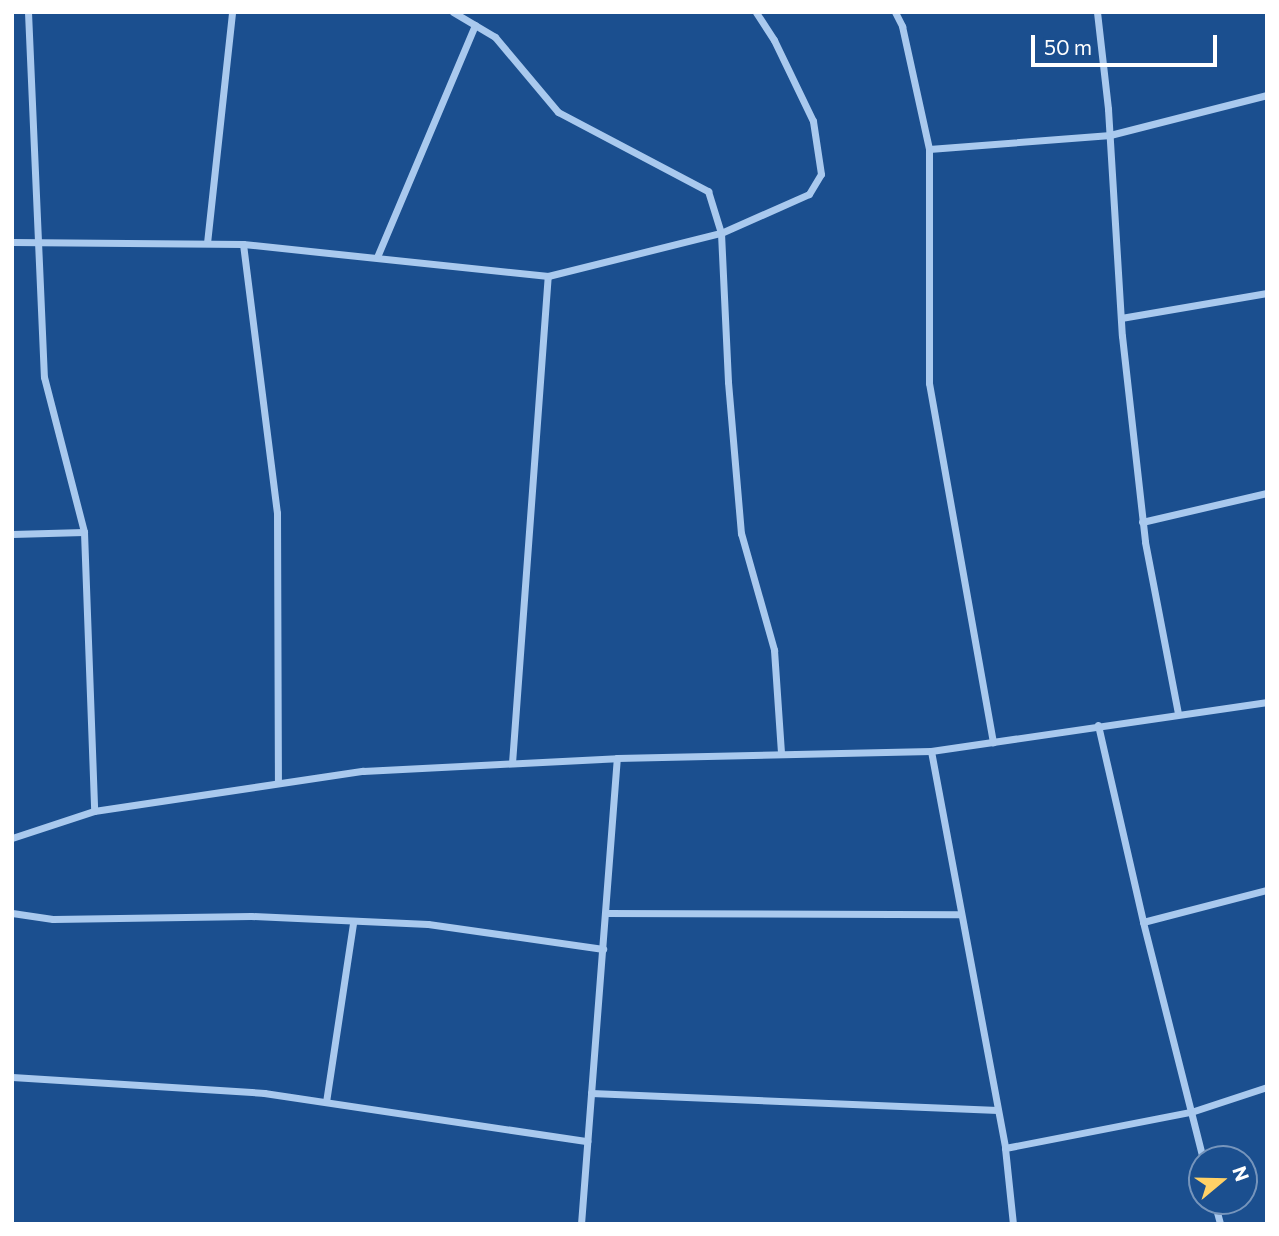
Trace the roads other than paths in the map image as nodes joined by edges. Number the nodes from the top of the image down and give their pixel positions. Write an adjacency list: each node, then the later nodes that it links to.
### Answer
1 (28, 12): 13 (street)
2 (232, 12): 14 (street)
3 (453, 12): 7 (street)
4 (756, 12): 11 (street)
5 (895, 12): 10 (street)
6 (1097, 12): 9 (street)
7 (475, 25): 11 (street); 16 (street)
8 (1267, 95): 9 (street)
9 (1110, 135): 10 (street); 19 (street)
10 (929, 149): 27 (street)
11 (721, 233): 17 (street); 29 (street)
12 (12, 242): 13 (street)
13 (40, 242): 14 (street); 22 (street)
14 (207, 243): 15 (street)
15 (243, 244): 16 (street); 32 (street)
16 (377, 257): 17 (street)
17 (548, 276): 31 (street)
18 (1267, 293): 19 (street)
19 (1121, 318): 21 (street)
20 (1267, 493): 21 (street)
21 (1142, 522): 25 (street)
22 (84, 532): 23 (street); 33 (street)
23 (12, 534)
24 (1267, 702): 25 (street)
25 (1178, 713): 26 (street)
26 (1098, 725): 27 (street); 39 (street)
27 (993, 742): 28 (street)
28 (930, 751): 29 (street); 38 (street)
29 (781, 752): 30 (street)
30 (617, 758): 31 (street); 37 (street)
31 (512, 763): 32 (street)
32 (278, 782): 33 (street)
33 (94, 811): 34 (street)
34 (12, 838)
35 (1267, 890): 39 (street)
36 (12, 914): 40 (street)
37 (606, 914): 38 (street); 41 (street)
38 (959, 914): 46 (street)
39 (1143, 922): 47 (street)
40 (353, 923): 41 (street); 45 (street)
41 (603, 949): 44 (street)
42 (12, 1077): 45 (street)
43 (1267, 1087): 47 (street)
44 (591, 1093): 46 (street); 48 (street)
45 (326, 1102): 48 (street)
46 (998, 1110): 50 (street)
47 (1191, 1112): 49 (street); 50 (street)
48 (587, 1141): 51 (street)
49 (1199, 1145)
50 (1005, 1148): 52 (street)
51 (581, 1224)
52 (1013, 1224)

